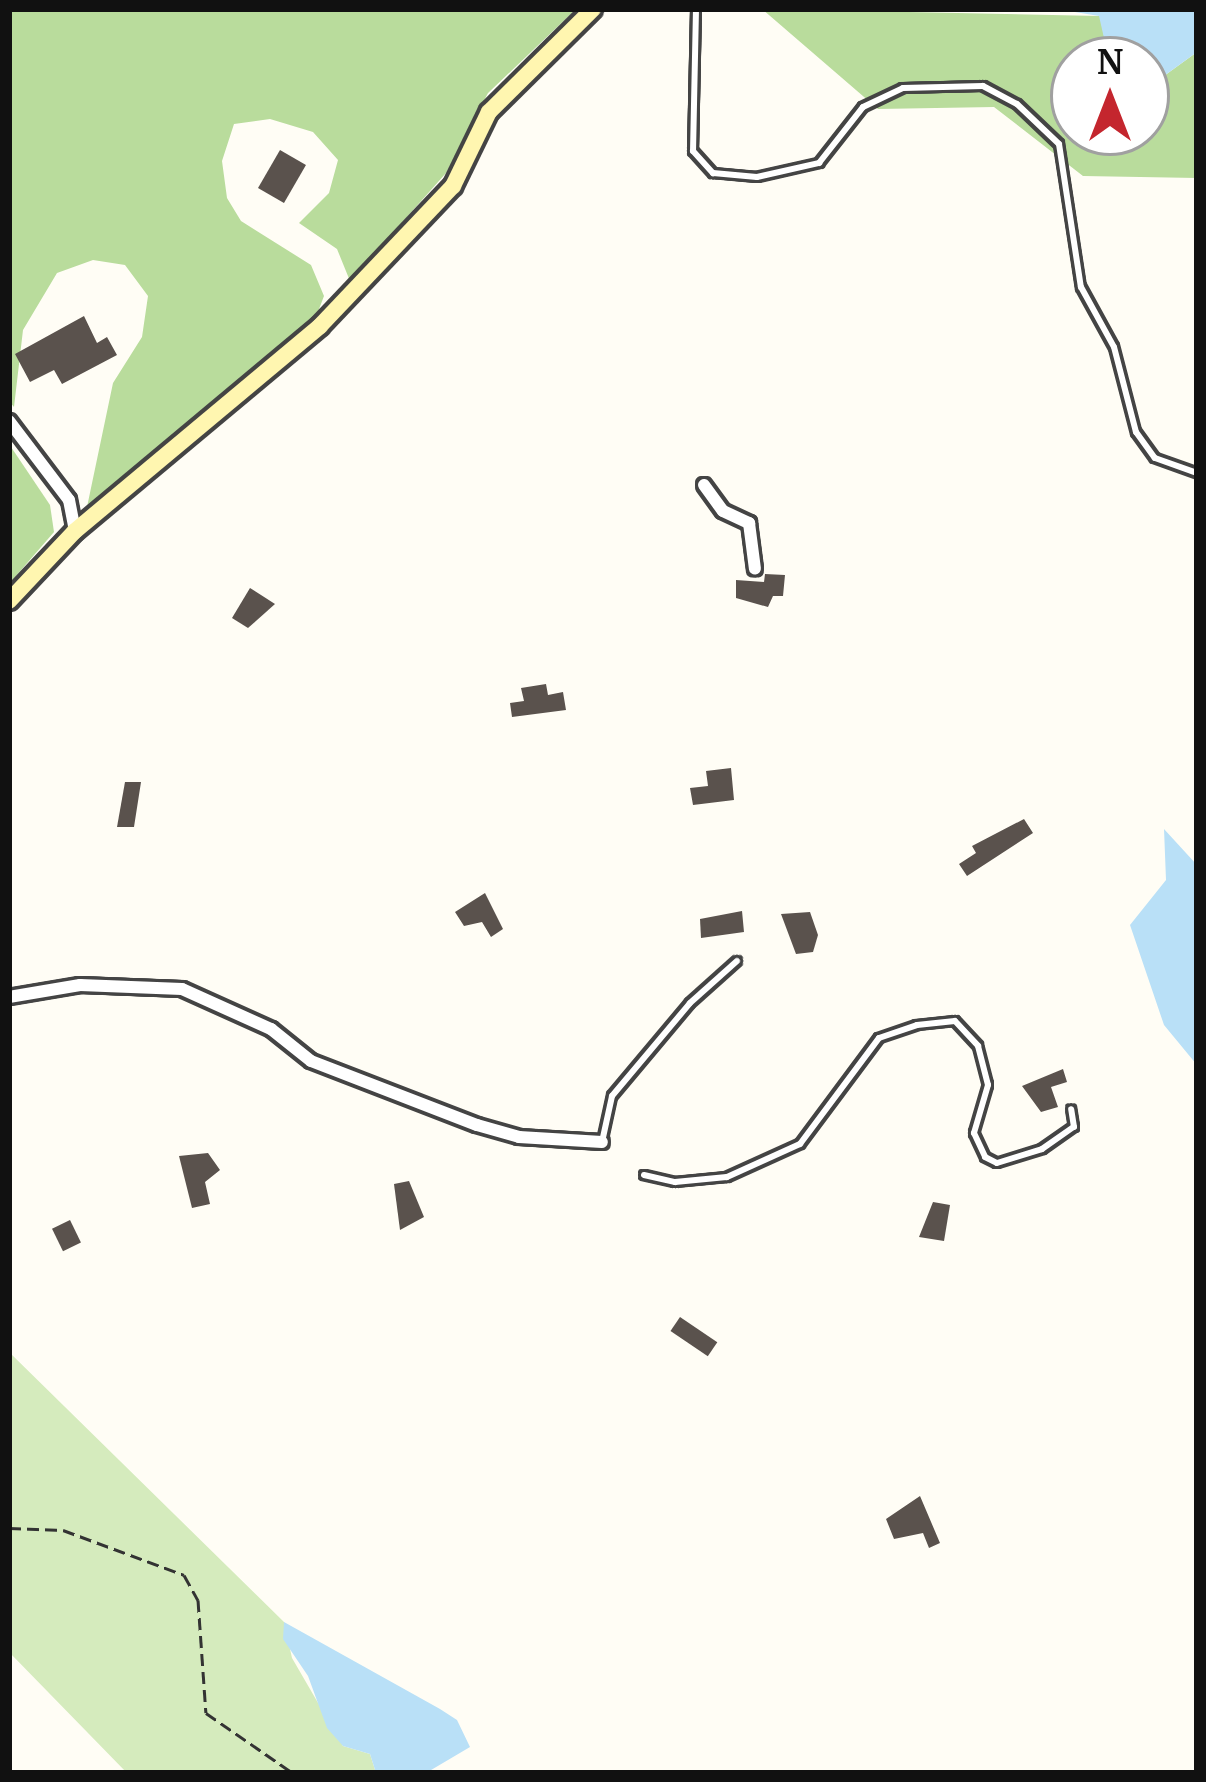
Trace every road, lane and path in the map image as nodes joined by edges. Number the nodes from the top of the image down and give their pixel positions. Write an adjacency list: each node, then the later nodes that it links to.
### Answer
1 (593, 9): 6 (street)
2 (696, 9): 4 (lane)
3 (9, 421): 6 (street)
4 (1197, 473)
5 (704, 484): 7 (street)
6 (74, 531): 8 (street)
7 (755, 569)
8 (9, 601)
9 (737, 961): 12 (lane)
10 (9, 997): 12 (street)
11 (1072, 1108): 13 (lane)
12 (602, 1142)
13 (644, 1175)
14 (9, 1528): 15 (path)
15 (293, 1773)

